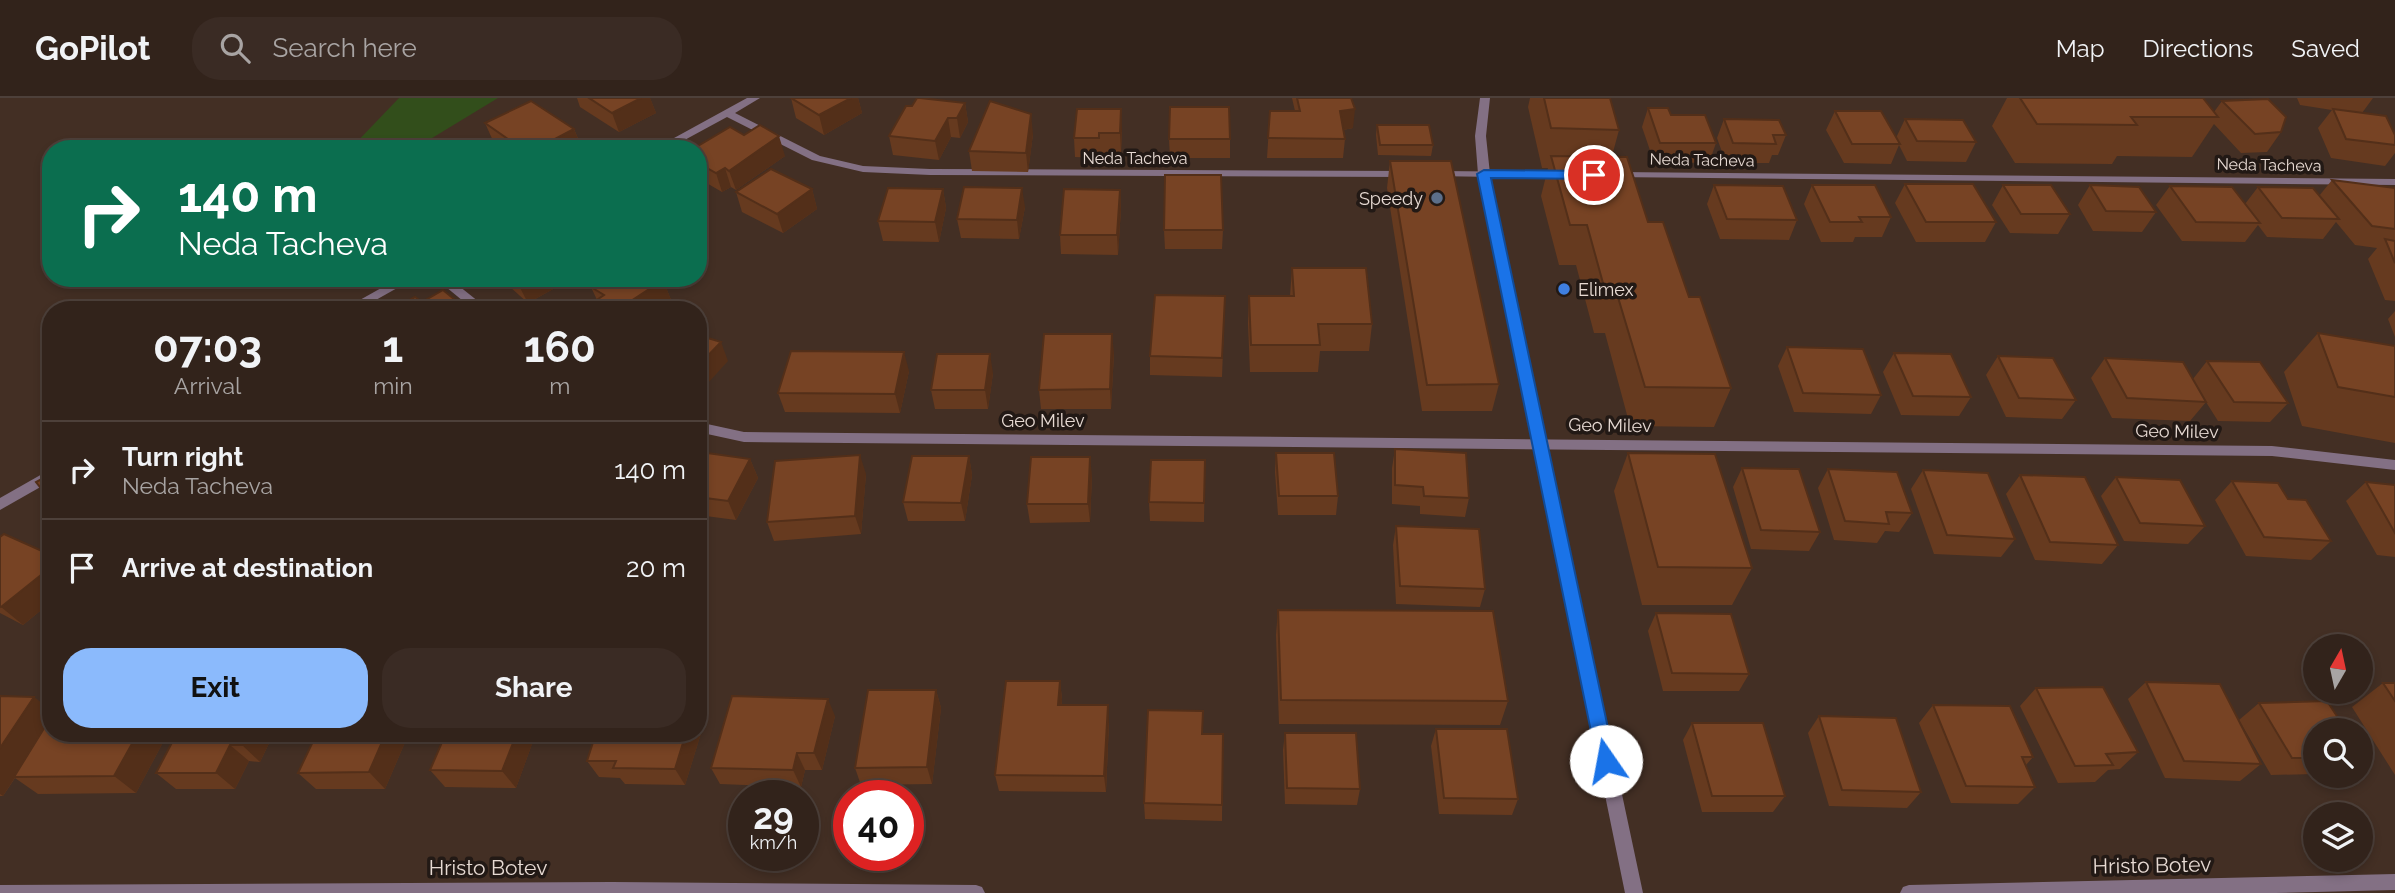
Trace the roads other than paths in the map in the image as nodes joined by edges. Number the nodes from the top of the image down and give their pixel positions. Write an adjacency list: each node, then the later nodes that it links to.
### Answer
1 (755, 98): 3 (street)
2 (1485, 98): 7 (street)
3 (728, 113): 4 (street); 5 (street, Neda Tacheva)
4 (676, 140)
5 (1415, 174)
6 (1429, 174): 7 (street)
7 (1484, 174): 8 (street); 16 (street)
8 (1580, 175)
9 (1608, 175): 10 (street, Neda Tacheva)
10 (2395, 182)
11 (392, 287): 13 (street)
12 (454, 287): 14 (street)
13 (365, 301)
14 (471, 301)
15 (707, 430): 16 (street, Geo Milev)
16 (1539, 444): 17 (street, Geo Milev); 23 (street)
17 (2395, 465)
18 (42, 479): 19 (street)
19 (0, 505)
20 (2395, 882): 24 (street, Hristo Botev)
21 (0, 893): 22 (street, Hristo Botev)
22 (976, 893)
23 (1634, 893)
24 (1909, 893)

